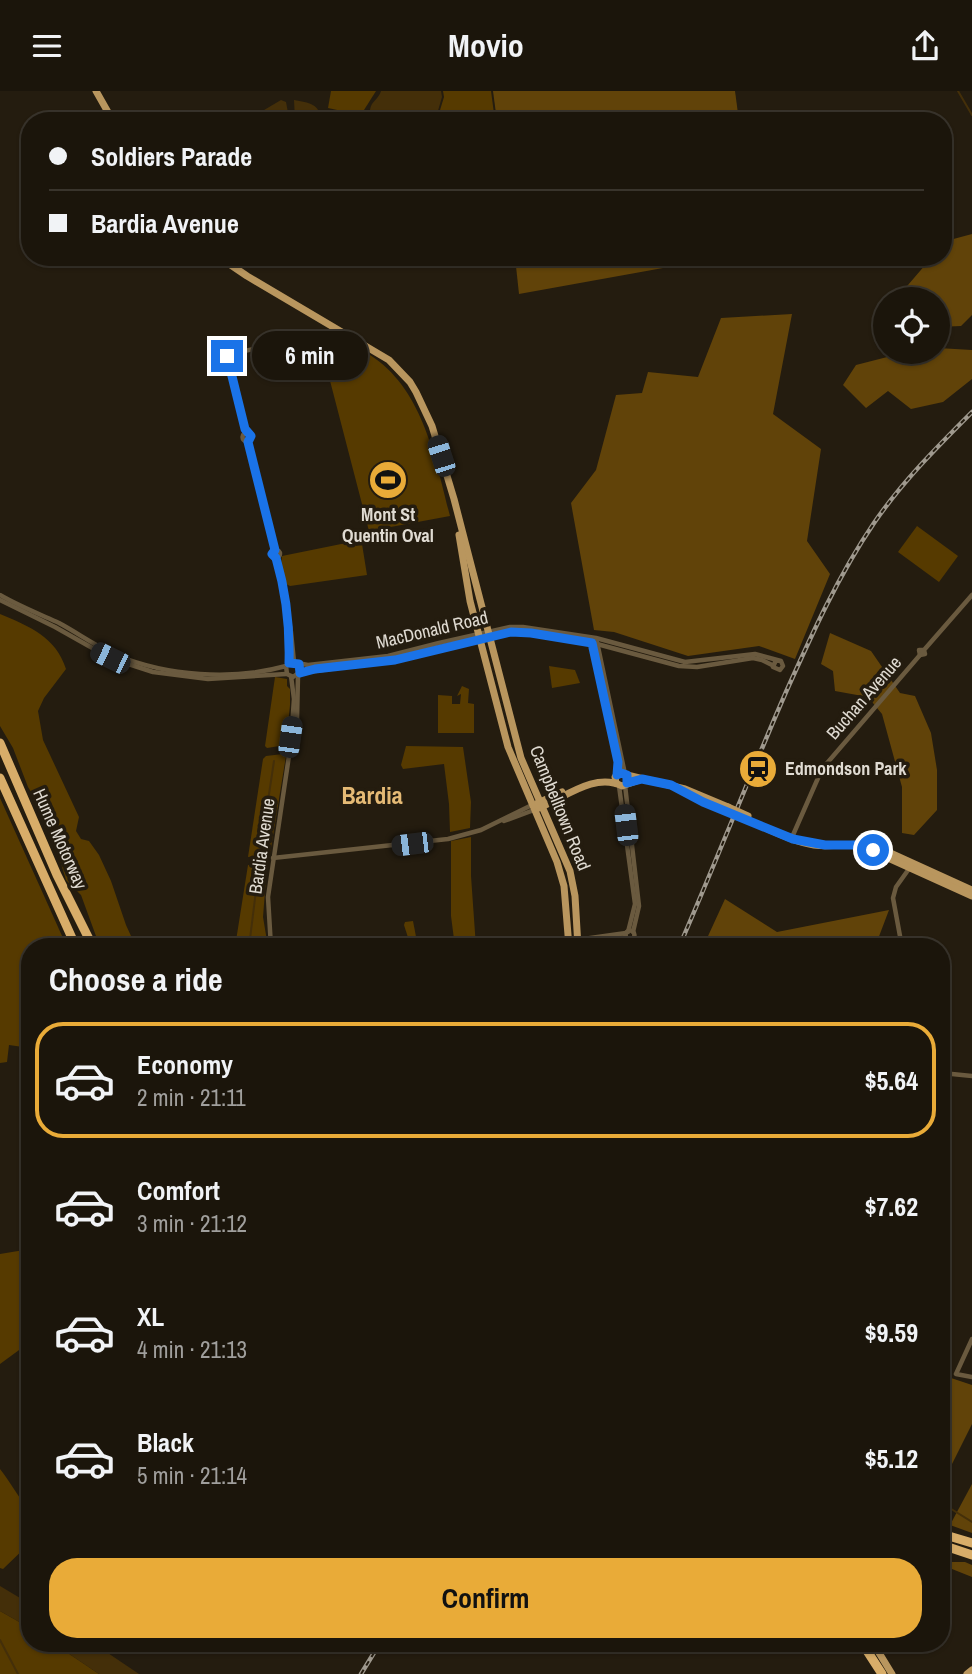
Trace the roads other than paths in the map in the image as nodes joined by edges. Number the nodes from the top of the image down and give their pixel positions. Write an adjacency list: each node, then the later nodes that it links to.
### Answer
1 (96, 91): 2 (main road)
2 (108, 112)
3 (232, 266): 4 (main road, Campbelltown Road)
4 (341, 331): 7 (main road, Campbelltown Road); 10 (street)
5 (972, 595): 24 (street, Buchan Avenue)
6 (0, 598): 10 (street, MacDonald Road); 12 (street, MacDonald Road)
7 (484, 636): 8 (street, MacDonald Road); 10 (street, MacDonald Road); 11 (street, MacDonald Road); 21 (main road, Campbelltown Road); 22 (main road, Campbelltown Road)
8 (594, 640): 9 (street, MacDonald Road); 13 (street); 14 (street)
9 (774, 662)
10 (292, 663): 11 (street); 12 (street)
11 (299, 674): 12 (street, MacDonald Road); 12 (street)
12 (289, 675)
13 (608, 698): 14 (street); 18 (street)
14 (609, 724): 18 (street)
15 (0, 743): 34 (highway, Hume Motorway)
16 (290, 749): 27 (street, Bardia Avenue)
17 (0, 778): 33 (highway, Hume Motorway)
18 (622, 780): 19 (main road); 20 (main road); 23 (main road, bridge); 26 (street); 29 (street)
19 (589, 785): 20 (main road); 21 (main road)
20 (575, 786): 21 (main road)
21 (541, 804): 22 (main road); 37 (main road, Campbelltown Road)
22 (533, 807): 27 (street); 36 (main road, Campbelltown Road)
23 (747, 818): 24 (main road); 25 (main road)
24 (793, 835): 25 (main road)
25 (800, 840): 28 (main road)
26 (633, 851): 29 (street); 32 (street)
27 (273, 859): 35 (street, Bardia Avenue)
28 (912, 866): 30 (main road); 31 (main road); 39 (street)
29 (631, 870): 32 (street)
30 (972, 890)
31 (972, 896)
32 (628, 933): 38 (street)
33 (72, 938)
34 (88, 938)
35 (270, 938)
36 (573, 938)
37 (574, 938)
38 (603, 938)
39 (900, 938)
40 (950, 1074): 41 (street)
41 (972, 1076)
42 (972, 1339): 43 (street)
43 (972, 1377)
44 (950, 1536): 45 (highway)
45 (972, 1543)
46 (950, 1548): 47 (highway)
47 (972, 1555)
48 (868, 1652): 52 (highway)
49 (873, 1652): 52 (main road)
50 (879, 1652): 53 (main road)
51 (972, 1670): 54 (main road)
52 (884, 1674)
53 (892, 1674)
54 (967, 1674)

